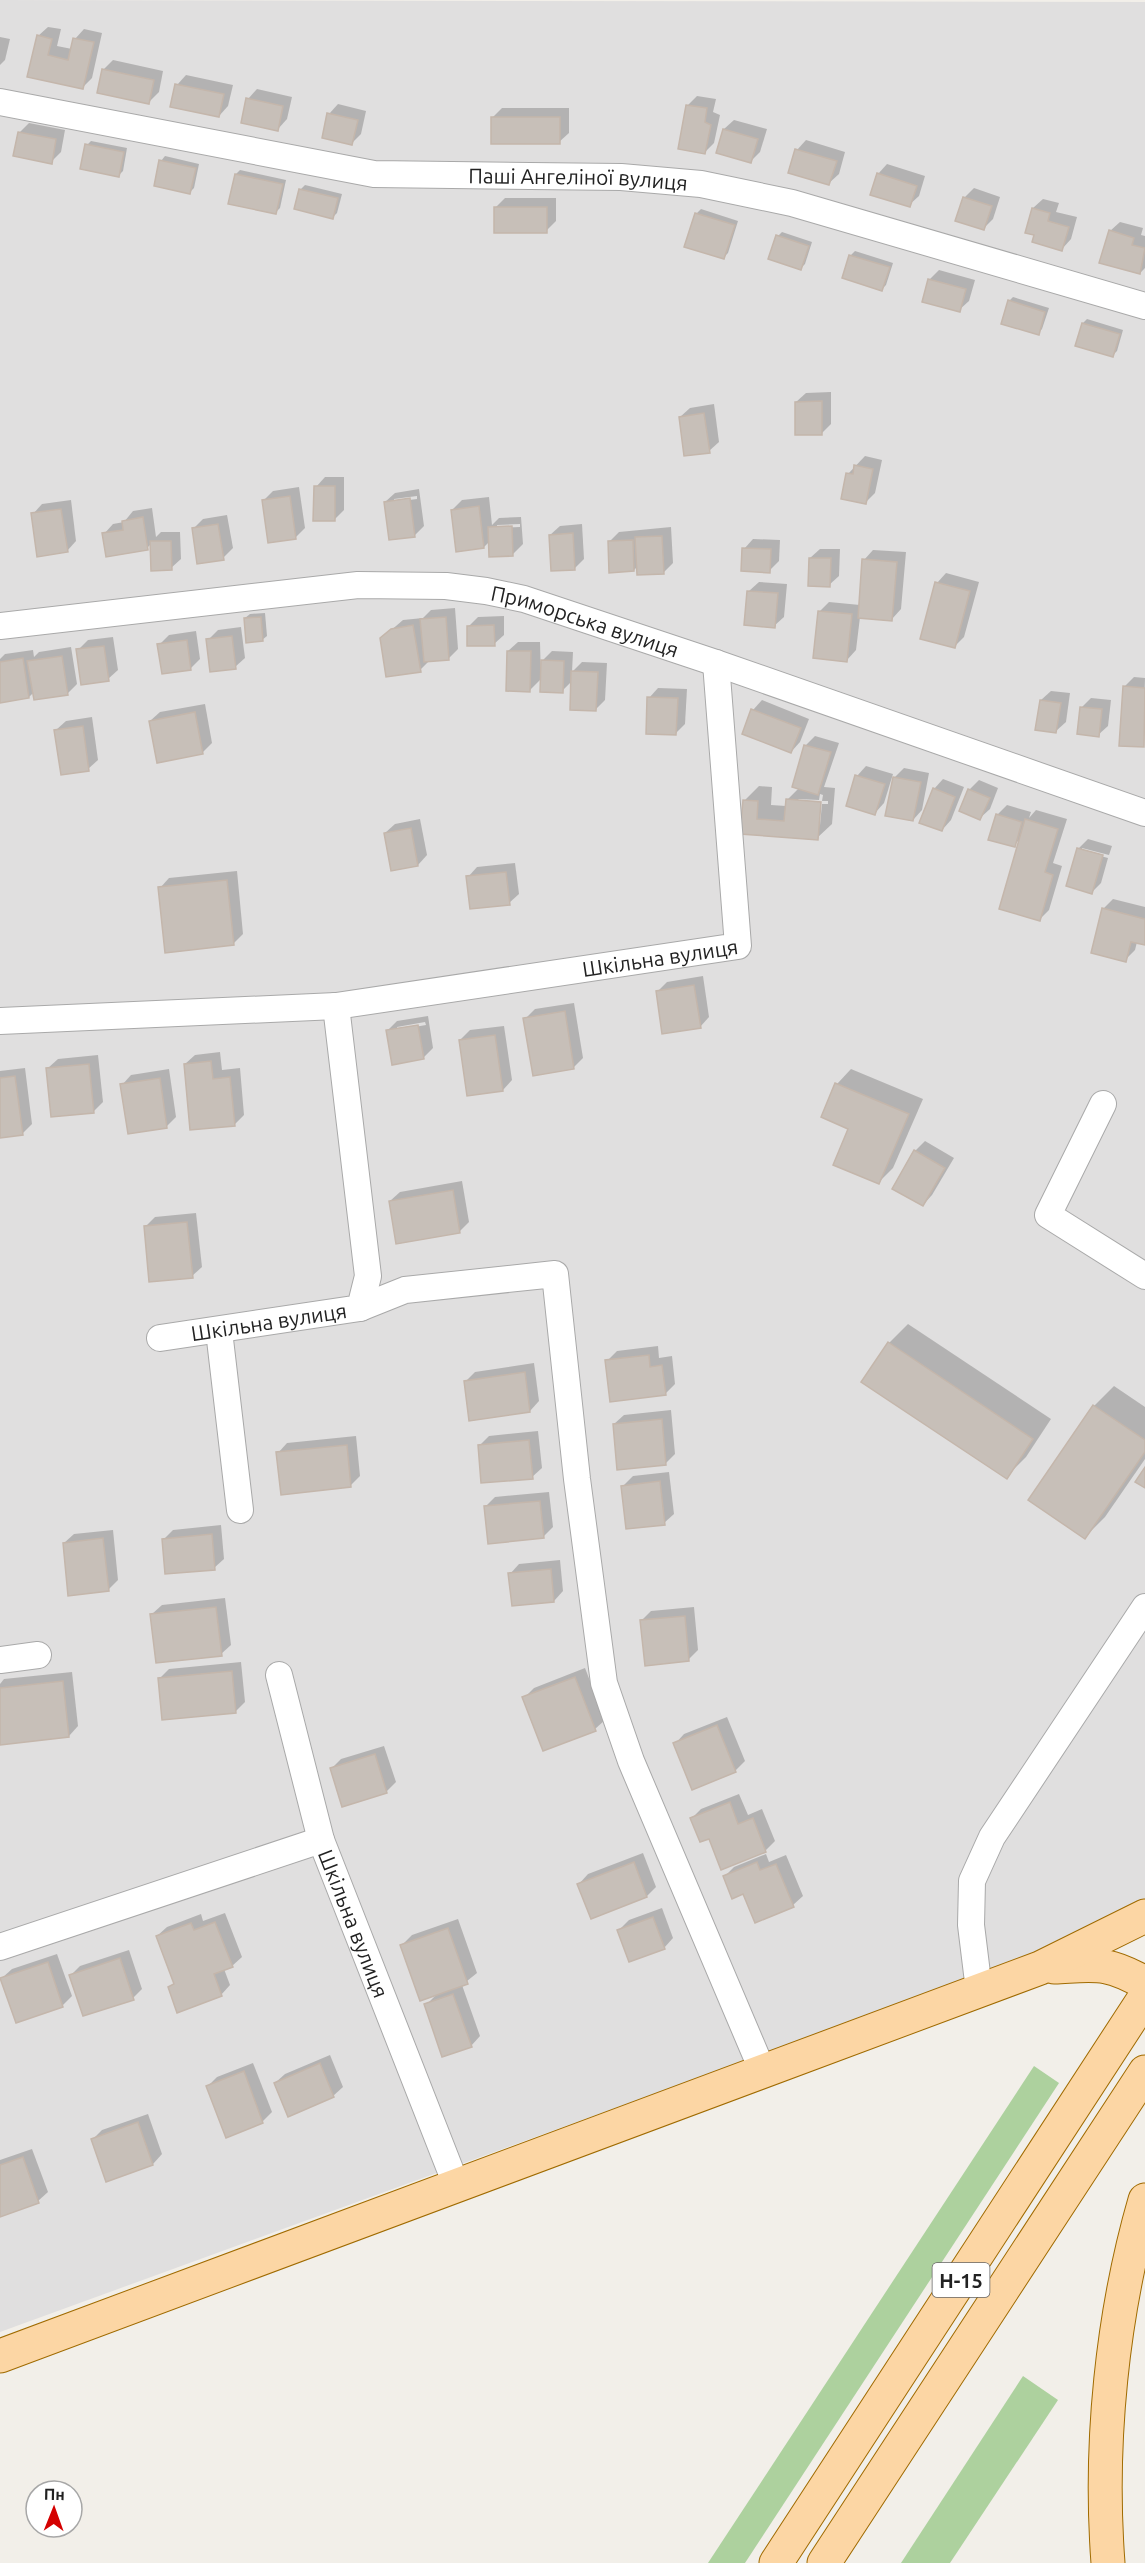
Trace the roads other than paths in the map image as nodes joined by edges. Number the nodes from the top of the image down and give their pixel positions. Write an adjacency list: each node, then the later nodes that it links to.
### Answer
1 (0, 102): 2 (street, Паші Ангеліної вулиця)
2 (1145, 306)
3 (0, 626): 4 (street, Приморська вулиця)
4 (717, 663): 5 (street, Приморська вулиця); 6 (street, Шкільна вулиця)
5 (1145, 813)
6 (336, 1006): 7 (street, Шкільна вулиця); 10 (street, Шкільна вулиця)
7 (0, 1022)
8 (1103, 1104): 9 (street)
9 (1145, 1276)
10 (360, 1308): 11 (street, Шкільна вулиця); 25 (street)
11 (219, 1331): 12 (street, Шкільна вулиця); 13 (street)
12 (160, 1338)
13 (240, 1510)
14 (1145, 1607): 23 (street)
15 (38, 1655): 16 (street)
16 (0, 1660)
17 (279, 1675): 18 (street)
18 (321, 1840): 20 (street, Шкільна вулиця); 27 (street, Шкільна вулиця)
19 (1145, 1916): 21 (main road)
20 (0, 1947)
21 (1040, 1968): 22 (main road); 23 (main road)
22 (1145, 1983)
23 (979, 1990): 25 (main road)
24 (1145, 1997): 30 (main road, Н-15)
25 (763, 2072): 27 (main road)
26 (1145, 2072): 31 (main road)
27 (457, 2187): 29 (main road)
28 (1145, 2200): 32 (main road)
29 (0, 2356)
30 (776, 2563)
31 (824, 2563)
32 (1108, 2563)

